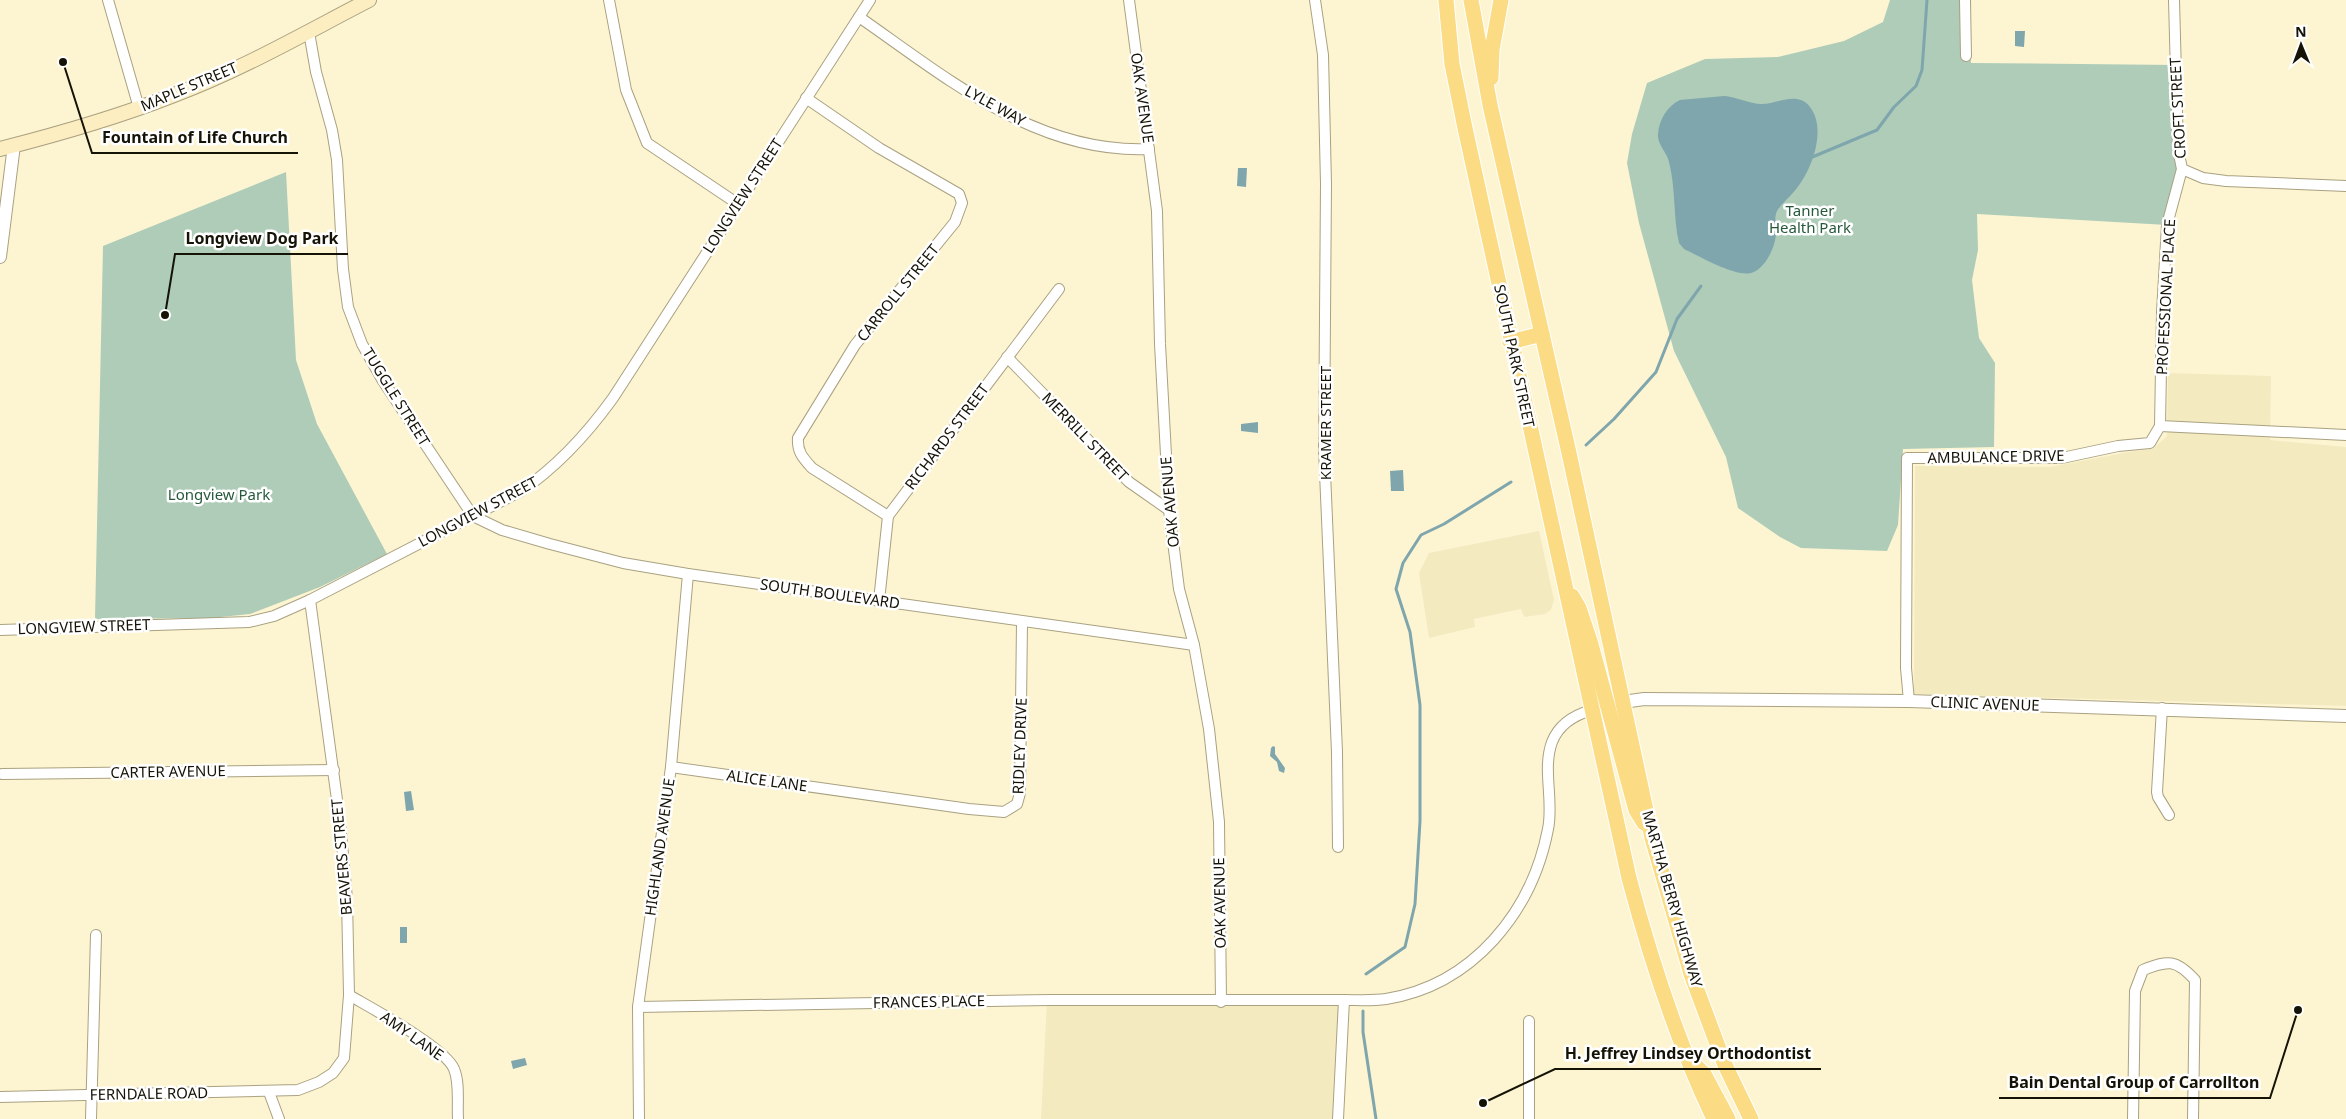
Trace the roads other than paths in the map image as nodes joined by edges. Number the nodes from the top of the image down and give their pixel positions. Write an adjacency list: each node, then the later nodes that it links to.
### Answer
1 (108, 0): 17 (street)
2 (369, 0): 13 (main road, MAPLE STREET)
3 (609, 0): 22 (street)
4 (870, 0): 12 (street, LONGVIEW STREET)
5 (1129, 0): 19 (street, OAK AVENUE)
6 (1315, 0): 50 (street, KRAMER STREET)
7 (1446, 0): 26 (main road, SOUTH PARK STREET)
8 (1471, 0): 16 (main road)
9 (1501, 0): 16 (main road)
10 (1965, 0): 14 (street)
11 (2174, 0): 20 (street, CROFT STREET)
12 (859, 17): 15 (street, LONGVIEW STREET); 19 (street, LYLE WAY)
13 (309, 32): 17 (main road, MAPLE STREET); 31 (street, TUGGLE STREET)
14 (1966, 56)
15 (806, 98): 22 (street, LONGVIEW STREET); 32 (street, CARROLL STREET)
16 (1490, 105): 25 (main road)
17 (139, 108): 18 (main road, MAPLE STREET)
18 (7, 147): 23 (street)
19 (1150, 149): 30 (street, OAK AVENUE)
20 (2182, 169): 21 (street, CROFT STREET); 28 (street, PROFESSIONAL PLACE)
21 (2346, 186)
22 (738, 204): 31 (street, LONGVIEW STREET)
23 (0, 257)
24 (1059, 289): 27 (street, RICHARDS STREET)
25 (1542, 334): 26 (main road); 39 (main road)
26 (1510, 342): 41 (main road, SOUTH PARK STREET)
27 (1007, 356): 30 (street, MERRILL STREET); 32 (street, RICHARDS STREET)
28 (2160, 426): 29 (street); 40 (street, AMBULANCE DRIVE)
29 (2346, 435)
30 (1169, 510): 38 (street, OAK AVENUE)
31 (473, 516): 33 (street, SOUTH BOULEVARD); 34 (street, LONGVIEW STREET)
32 (888, 516): 35 (street)
33 (688, 574): 35 (street, SOUTH BOULEVARD); 44 (street, HIGHLAND AVENUE)
34 (310, 600): 37 (street, LONGVIEW STREET); 45 (street, BEAVERS STREET)
35 (879, 601): 36 (street, SOUTH BOULEVARD)
36 (1022, 622): 38 (street, SOUTH BOULEVARD); 47 (street, RIDLEY DRIVE)
37 (0, 630)
38 (1194, 645): 54 (street, OAK AVENUE)
39 (1623, 702): 40 (street, CLINIC AVENUE); 41 (main road); 49 (main road, MARTHA BERRY HIGHWAY)
40 (1909, 702): 42 (street, CLINIC AVENUE)
41 (1599, 708): 49 (main road); 53 (street, FRANCES PLACE); 57 (main road, MARTHA BERRY HIGHWAY)
42 (2162, 708): 43 (street, CLINIC AVENUE); 48 (street)
43 (2346, 716)
44 (671, 767): 47 (street, ALICE LANE); 55 (street, HIGHLAND AVENUE)
45 (334, 770): 46 (street, CARTER AVENUE); 52 (street, BEAVERS STREET)
46 (2, 774)
47 (864, 794)
48 (2169, 815)
49 (1651, 834): 70 (main road, MARTHA BERRY HIGHWAY)
50 (1338, 846)
51 (96, 935): 60 (street)
52 (350, 995): 58 (street, BEAVERS STREET); 64 (street, AMY LANE)
53 (1344, 1000): 54 (street, FRANCES PLACE); 66 (street)
54 (1221, 1002): 55 (street, FRANCES PLACE)
55 (638, 1006): 65 (street, HIGHLAND AVENUE)
56 (1529, 1021): 67 (street)
57 (1688, 1059): 68 (main road, MARTHA BERRY HIGHWAY); 69 (main road)
58 (298, 1090): 59 (street, FERNDALE ROAD)
59 (269, 1092): 60 (street, FERNDALE ROAD); 63 (street)
60 (91, 1094): 61 (street, FERNDALE ROAD); 62 (street)
61 (0, 1097)
62 (91, 1119)
63 (278, 1119)
64 (458, 1119)
65 (639, 1119)
66 (1338, 1119)
67 (1529, 1119)
68 (1714, 1119)
69 (1728, 1119)
70 (1751, 1119)
71 (2133, 1119): 72 (street)
72 (2193, 1119)

